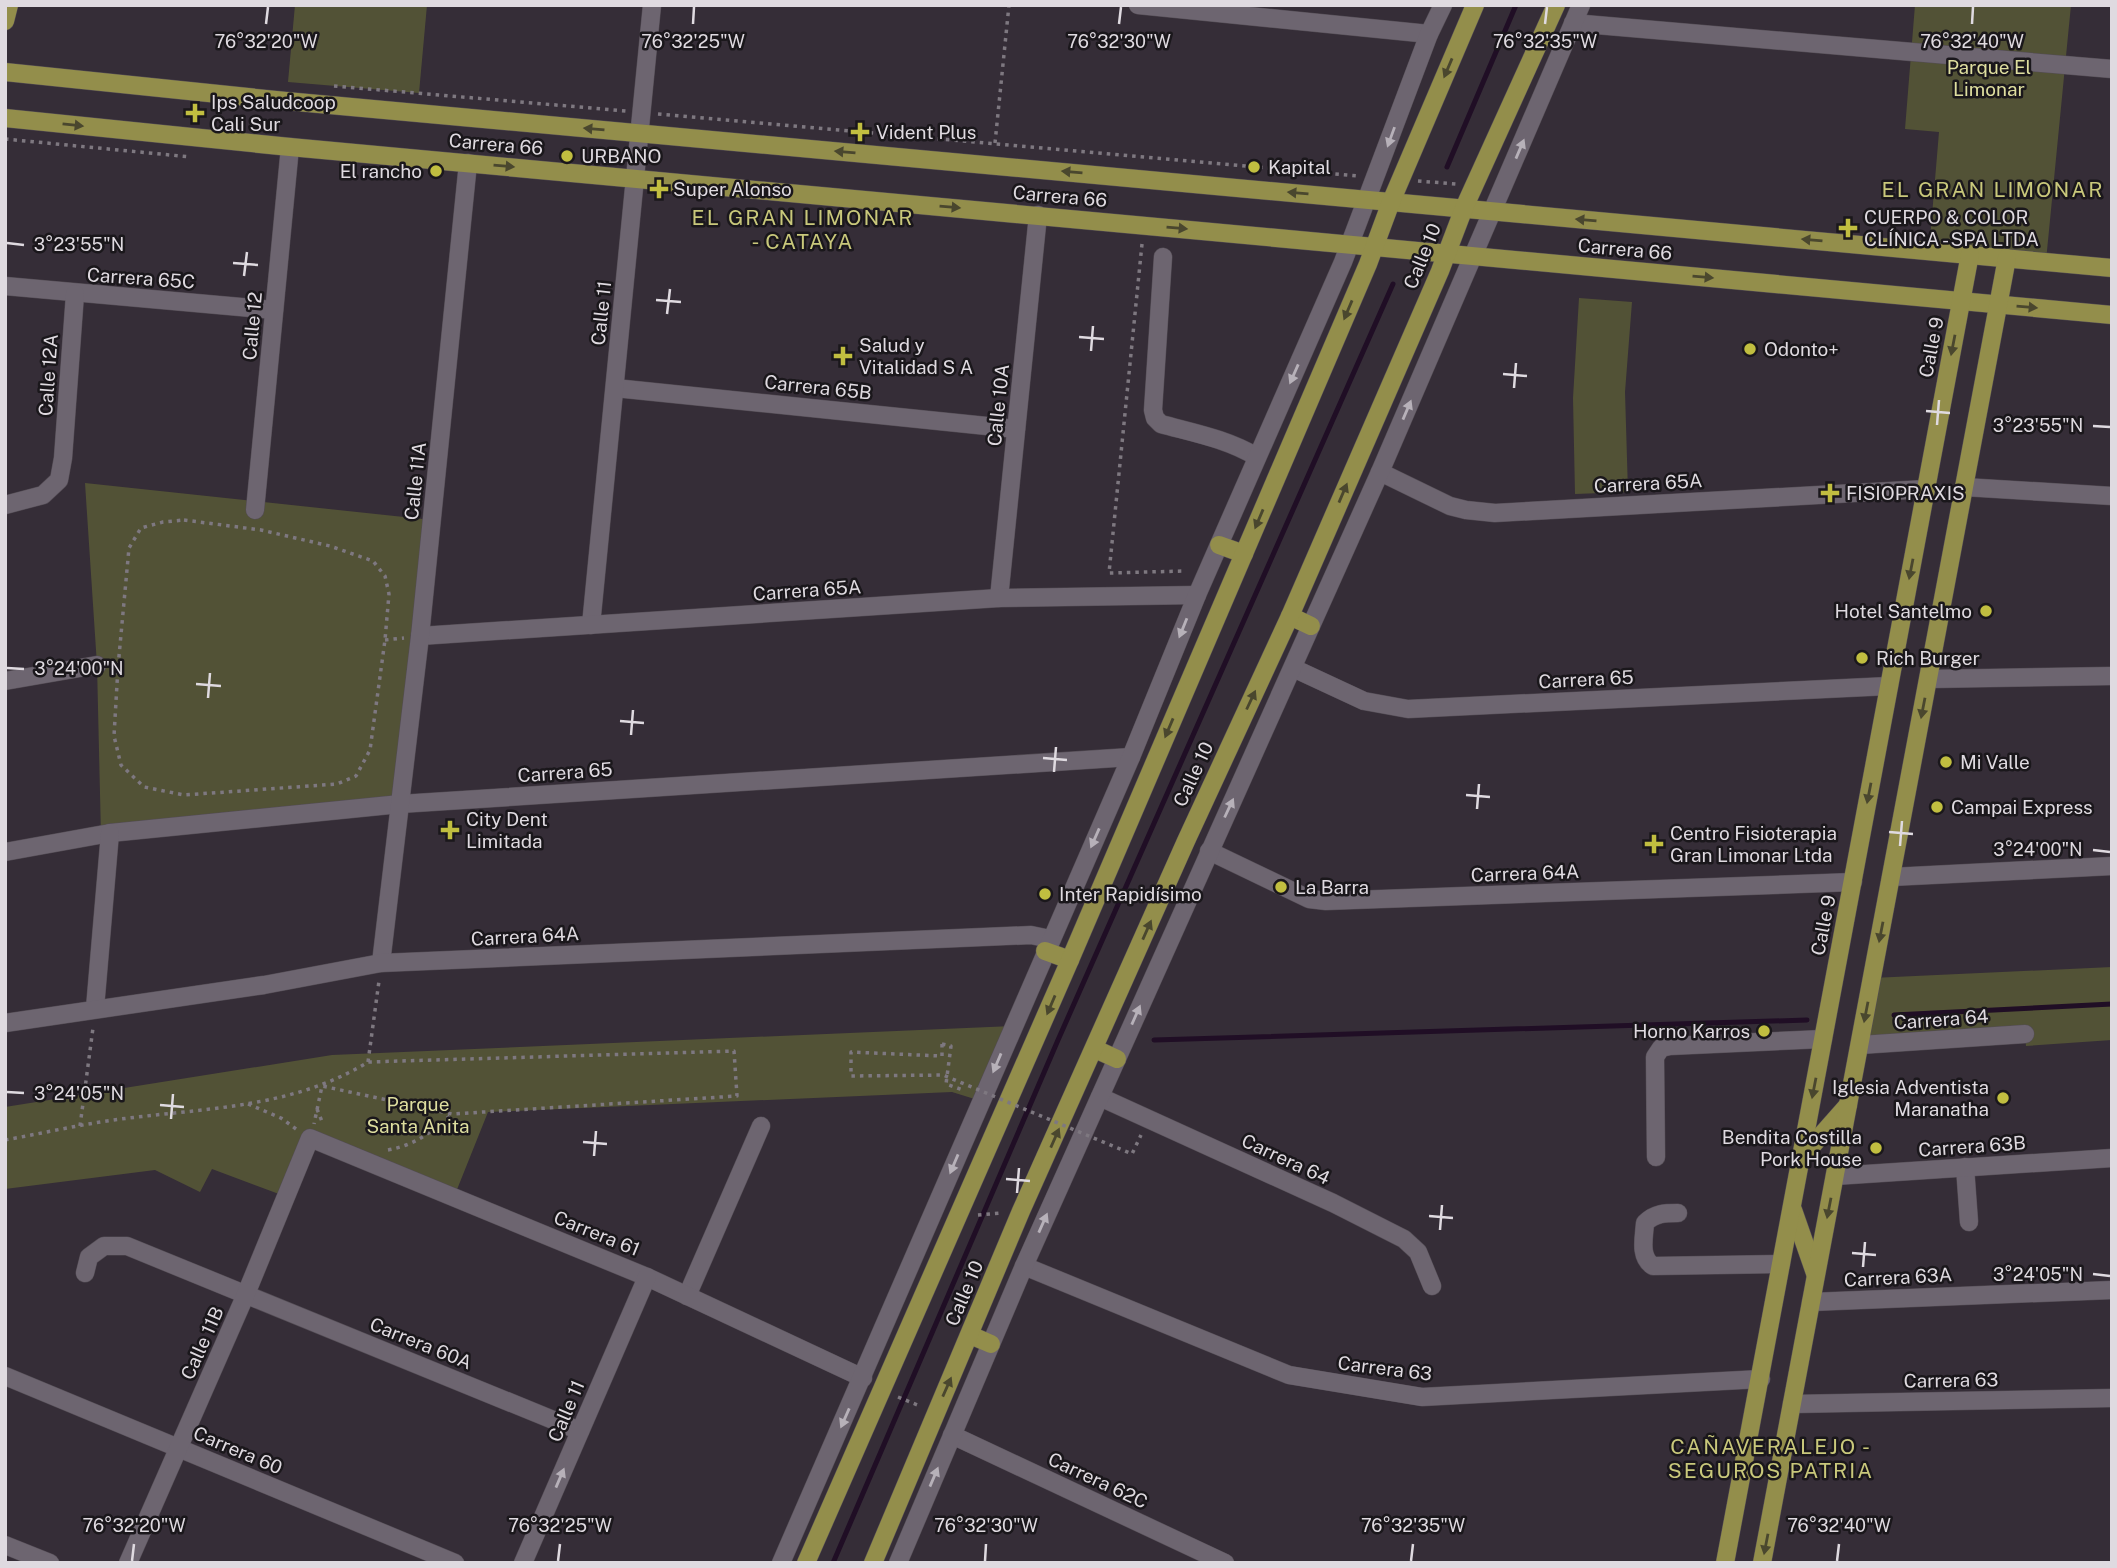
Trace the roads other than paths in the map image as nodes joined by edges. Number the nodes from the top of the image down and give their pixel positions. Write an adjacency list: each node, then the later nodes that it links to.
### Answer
1 (9, 5): 8 (main road)
2 (652, 5): 14 (street, Calle 11)
3 (1138, 5): 10 (street)
4 (1443, 5): 10 (street)
5 (1475, 5): 19 (main road, Calle 10, one-way to 19)
6 (1556, 5): 20 (main road, Calle 10)
7 (1581, 5): 9 (street)
8 (5, 21)
9 (1573, 23): 11 (street); 21 (street, one-way to 9)
10 (1429, 34): 18 (street, one-way to 18)
11 (2112, 69)
12 (5, 72): 14 (main road, Carrera 66, one-way to 12)
13 (5, 118): 15 (main road, Carrera 66, one-way to 15)
14 (640, 133): 17 (street, Calle 11); 18 (main road, Carrera 66, one-way to 14)
15 (290, 147): 16 (main road, Carrera 66); 35 (street, Calle 12)
16 (468, 163): 17 (main road, Carrera 66, one-way to 17); 53 (street, Calle 11A)
17 (635, 178): 22 (main road, Carrera 66, one-way to 22); 37 (street, Calle 11)
18 (1366, 199): 19 (main road, Carrera 66); 23 (street)
19 (1391, 202): 20 (main road, Carrera 66); 24 (main road, Calle 10)
20 (1464, 208): 21 (main road, Carrera 66); 25 (main road, Calle 10)
21 (1492, 211): 26 (main road, Carrera 66, one-way to 21); 27 (street)
22 (1038, 215): 23 (main road, Carrera 66, one-way to 23); 38 (street, Calle 10A)
23 (1349, 244): 24 (main road, Carrera 66); 39 (street, one-way to 39)
24 (1375, 247): 25 (main road, Carrera 66); 47 (main road, Calle 10, one-way to 47)
25 (1446, 253): 27 (main road, Carrera 66); 50 (main road, Calle 10, one-way to 25)
26 (1970, 254): 29 (main road, Carrera 66); 33 (main road, Calle 9)
27 (1473, 256): 33 (main road, Carrera 66, one-way to 33); 40 (street, one-way to 27)
28 (1163, 257): 39 (street)
29 (2007, 258): 30 (main road, Carrera 66); 34 (main road)
30 (2112, 268)
31 (5, 286): 32 (street, Carrera 65C)
32 (75, 294): 35 (street, Carrera 65C); 44 (street, Calle 12A)
33 (1962, 301): 34 (main road, Carrera 66); 42 (main road, Calle 9, one-way to 42)
34 (1999, 304): 36 (main road, Carrera 66, one-way to 36); 41 (main road)
35 (274, 310): 45 (street, Calle 12)
36 (2112, 315)
37 (615, 388): 38 (street, Carrera 65B); 51 (street, Calle 11)
38 (1016, 429): 49 (street, Calle 10A)
39 (1257, 457): 46 (street)
40 (1380, 472): 42 (street, Carrera 65A); 52 (street)
41 (1964, 487): 43 (street); 57 (main road)
42 (1926, 489): 59 (main road, Calle 9, one-way to 59)
43 (2112, 496)
44 (5, 505)
45 (255, 510)
46 (1219, 545): 47 (main road); 48 (street)
47 (1244, 554): 69 (main road, Calle 10, one-way to 69)
48 (1197, 595): 49 (street, Carrera 65A); 60 (street, one-way to 60)
49 (999, 598): 51 (street, Carrera 65A)
50 (1290, 616): 52 (main road); 76 (main road, Calle 10, one-way to 50)
51 (591, 625): 53 (street, Carrera 65A)
52 (1311, 626): 55 (street)
53 (420, 636): 61 (street, Calle 11A)
54 (97, 665): 58 (street)
55 (1293, 668): 59 (street, Carrera 65); 63 (street, one-way to 55)
56 (2112, 676): 57 (street)
57 (1929, 679): 66 (main road, one-way to 66)
58 (5, 681)
59 (1889, 686): 67 (main road, Calle 9, one-way to 67)
60 (1131, 757): 61 (street, Carrera 65); 68 (street, one-way to 68)
61 (400, 804): 62 (street, Carrera 65); 70 (street, Calle 11A)
62 (110, 833): 64 (street, Carrera 65); 71 (street)
63 (1209, 851): 67 (street, Carrera 64A); 77 (street, one-way to 63)
64 (5, 852)
65 (2112, 866): 66 (street)
66 (1891, 877): 75 (main road, one-way to 75)
67 (1853, 882): 74 (main road, Calle 9)
68 (1047, 945): 69 (main road); 70 (street, Carrera 64A); 103 (street, one-way to 103)
69 (1070, 960): 116 (main road, Calle 10, one-way to 116)
70 (381, 963): 71 (street, Carrera 64A)
71 (95, 1008): 72 (street, Carrera 64A)
72 (5, 1023)
73 (2025, 1034): 75 (street, Carrera 64)
74 (1823, 1039): 82 (street); 83 (main road, Calle 9, one-way to 83)
75 (1860, 1045): 79 (main road)
76 (1095, 1049): 77 (main road); 100 (main road, Calle 10, one-way to 76)
77 (1116, 1059): 78 (street)
78 (1100, 1097): 91 (street, one-way to 78); 95 (street, Carrera 64)
79 (1848, 1105): 83 (main road); 86 (main road)
80 (761, 1126): 98 (street)
81 (310, 1138): 94 (street, Carrera 61); 97 (street, Calle 11B)
82 (1656, 1157)
83 (1801, 1157): 87 (main road, Calle 9)
84 (2112, 1157): 85 (street, Carrera 63B)
85 (1965, 1167): 86 (street, Carrera 63B); 89 (street)
86 (1835, 1176): 93 (main road, one-way to 93)
87 (1792, 1207): 90 (main road, Calle 9); 93 (main road)
88 (1678, 1213): 90 (street)
89 (1969, 1222)
90 (1781, 1264): 104 (main road, Calle 9)
91 (1024, 1266): 101 (street); 104 (street, Carrera 63)
92 (85, 1273): 97 (street, Carrera 60A)
93 (1816, 1276): 99 (main road)
94 (647, 1277): 98 (street, Carrera 61); 107 (street, Calle 11)
95 (1432, 1286)
96 (2112, 1290): 99 (street, Carrera 63A)
97 (246, 1294): 107 (street, Carrera 60A); 109 (street, Calle 11B)
98 (687, 1296): 103 (street, Carrera 61)
99 (1811, 1302): 106 (main road)
100 (970, 1335): 101 (main road); 117 (main road, Calle 10, one-way to 100)
101 (991, 1344): 108 (street)
102 (5, 1376): 109 (street, Carrera 60)
103 (863, 1378): 115 (street, one-way to 115)
104 (1761, 1379): 120 (main road, Calle 9)
105 (2112, 1398): 106 (street, Carrera 63)
106 (1792, 1404): 121 (main road, one-way to 121)
107 (580, 1431): 114 (street, Calle 11, one-way to 107)
108 (952, 1435): 118 (street, one-way to 108); 119 (street, Carrera 62C)
109 (178, 1448): 112 (street, Calle 11B); 113 (street, Carrera 60)
110 (5, 1545): 111 (street)
111 (50, 1563)
112 (128, 1563)
113 (455, 1563)
114 (523, 1563)
115 (781, 1563)
116 (806, 1563)
117 (873, 1563)
118 (898, 1563)
119 (1225, 1563)
120 (1726, 1563)
121 (1762, 1563)

